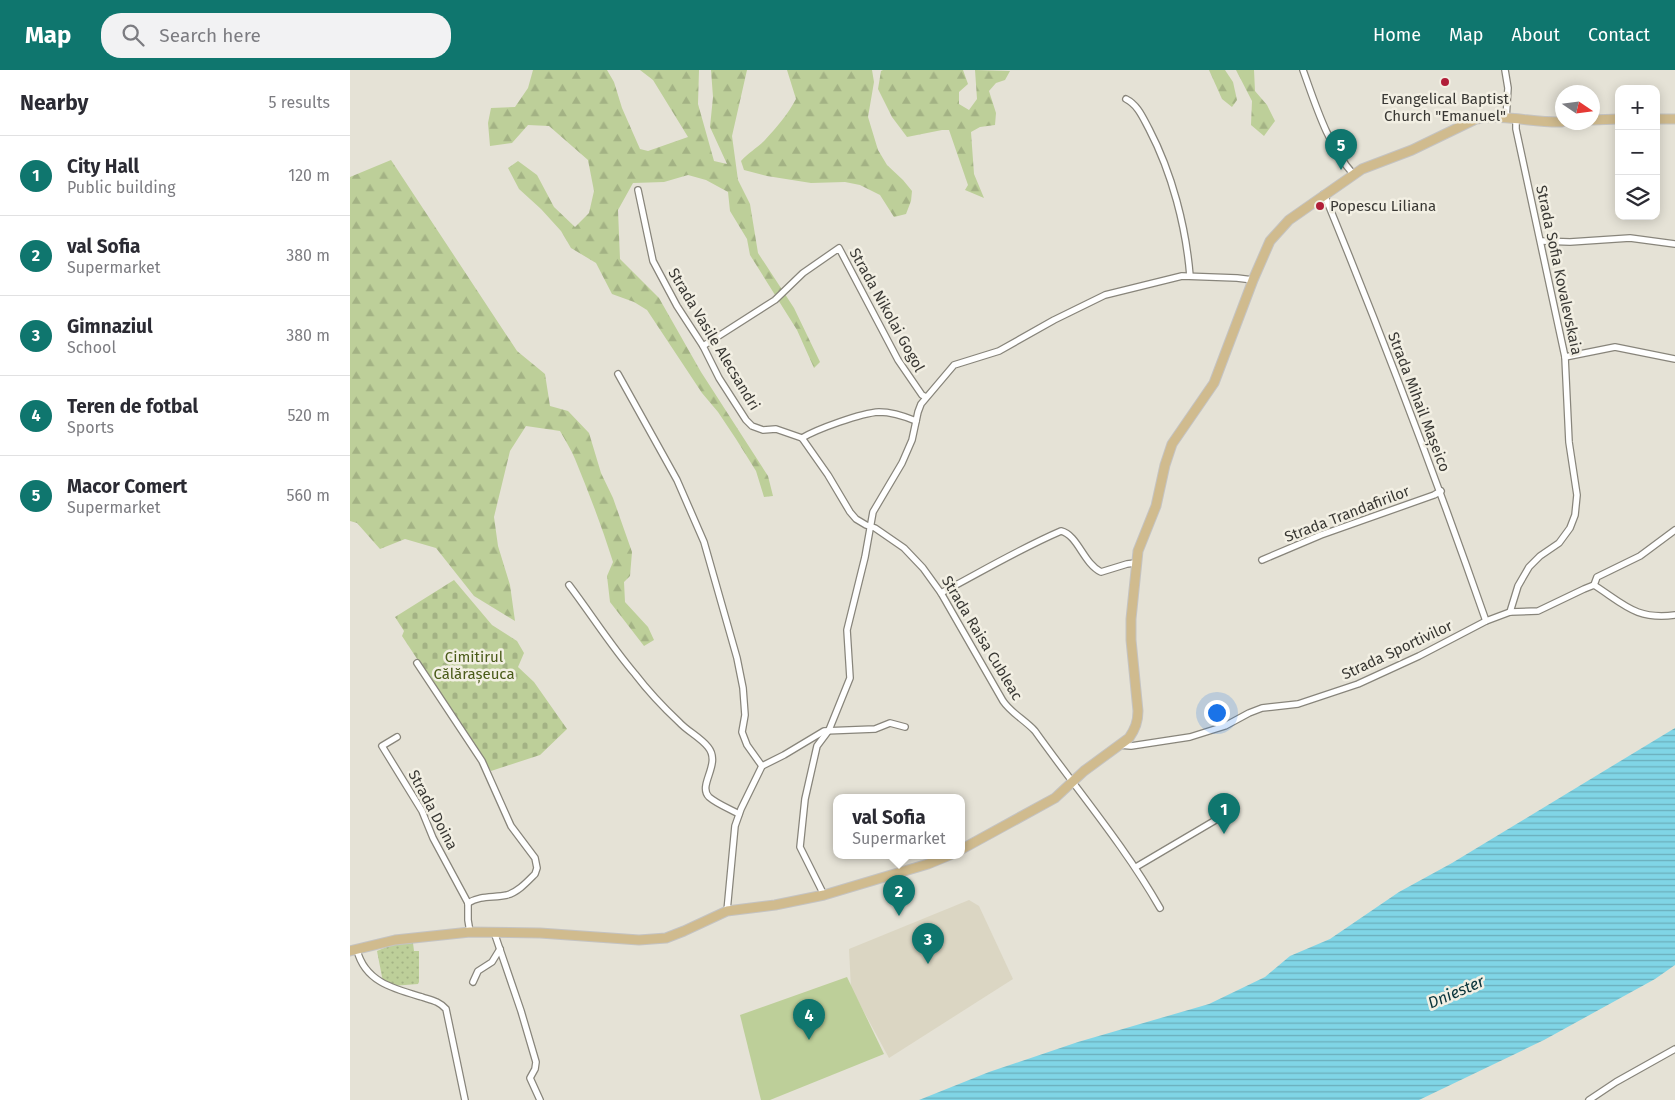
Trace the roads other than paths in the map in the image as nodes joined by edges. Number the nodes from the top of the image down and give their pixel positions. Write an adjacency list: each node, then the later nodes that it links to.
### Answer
1 (1303, 70): 11 (street)
2 (1505, 70): 4 (street)
3 (1126, 99): 16 (street)
4 (1506, 119): 8 (main road); 11 (main road)
5 (1615, 119): 9 (main road)
6 (1660, 119): 7 (main road)
7 (1675, 119)
8 (1516, 120): 10 (main road); 14 (street, Strada Sofia Kovalevskaia)
9 (1600, 120)
10 (1555, 122)
11 (1354, 175): 13 (main road)
12 (638, 190): 18 (street, Strada Vasile Alecsandri)
13 (1324, 194): 17 (main road); 25 (street, Strada Mihail Mașeico)
14 (1541, 241): 15 (street); 19 (street, Strada Sofia Kovalevskaia)
15 (1675, 244)
16 (1190, 276): 17 (street); 22 (street)
17 (1253, 280): 29 (main road)
18 (703, 346): 22 (street, Strada Nikolai Gogol); 24 (street, Strada Vasile Alecsandri)
19 (1565, 357): 20 (street); 33 (street, Strada Sofia Kovalevskaia)
20 (1675, 359)
21 (618, 374): 41 (street)
22 (926, 397): 23 (street)
23 (916, 421): 24 (street); 26 (street)
24 (802, 438): 26 (street)
25 (1441, 491): 28 (street, Strada Trandafirilor); 35 (street, Strada Mihail Mașeico)
26 (870, 526): 32 (street, Strada Raisa Cubleac); 38 (street)
27 (1675, 530): 31 (street, Strada Sportivilor)
28 (1262, 560)
29 (1135, 563): 32 (street); 40 (main road)
30 (568, 585): 44 (street)
31 (1594, 585): 33 (street, Strada Sportivilor); 34 (street)
32 (940, 593): 42 (street, Strada Raisa Cubleac)
33 (1510, 612): 35 (street, Strada Sportivilor)
34 (1675, 615)
35 (1486, 621): 40 (street, Strada Sportivilor)
36 (418, 663): 49 (street)
37 (905, 727): 38 (street)
38 (828, 730): 41 (street); 48 (street)
39 (397, 737): 49 (street, Strada Doina)
40 (1119, 745): 42 (main road)
41 (762, 766): 44 (street)
42 (1072, 782): 45 (main road); 47 (street, Strada Raisa Cubleac)
43 (1236, 808): 47 (street)
44 (739, 814): 51 (street)
45 (965, 847)
46 (940, 859): 48 (main road)
47 (1136, 867): 50 (street, Strada Raisa Cubleac)
48 (824, 895): 51 (main road)
49 (468, 903): 52 (street)
50 (1160, 908)
51 (727, 911): 53 (main road)
52 (470, 932): 53 (main road); 55 (main road)
53 (494, 932): 54 (street)
54 (500, 950): 56 (street); 59 (street)
55 (353, 951): 58 (street)
56 (473, 982)
57 (1675, 1049): 60 (street)
58 (465, 1100)
59 (540, 1100)
60 (1589, 1100)

